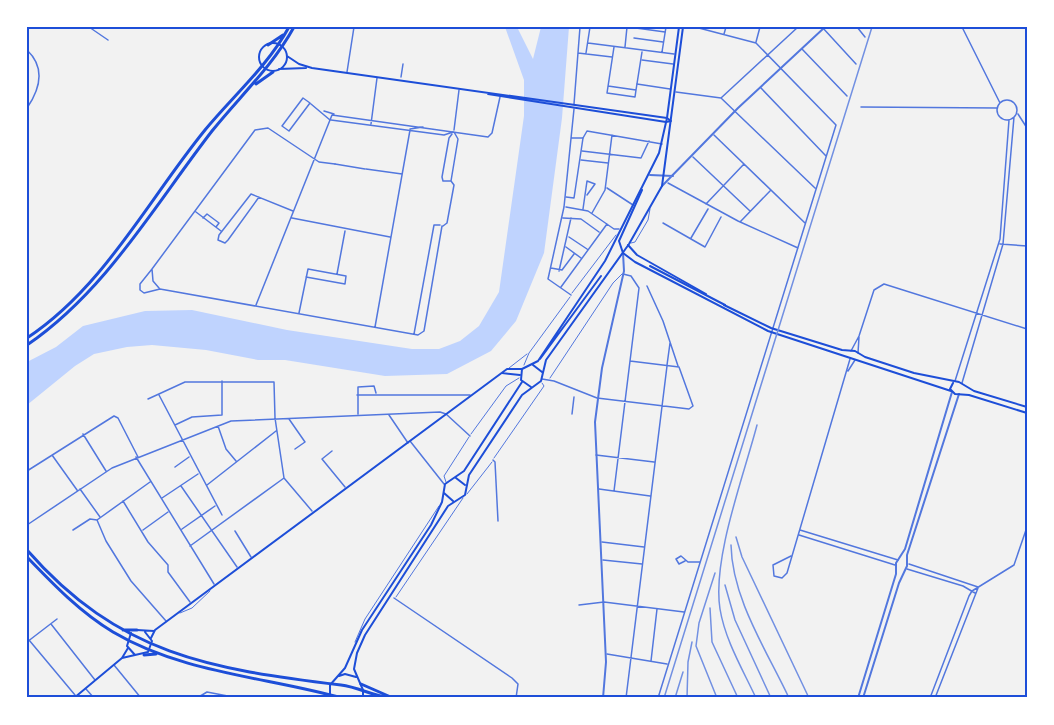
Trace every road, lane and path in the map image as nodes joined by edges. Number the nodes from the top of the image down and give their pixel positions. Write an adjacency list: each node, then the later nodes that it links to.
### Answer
1 (89, 27): 23 (street)
2 (289, 27): 18 (highway)
3 (294, 27): 28 (highway)
4 (354, 27): 50 (street)
5 (580, 27): 34 (street)
6 (590, 27): 25 (street)
7 (627, 27): 30 (street)
8 (666, 27): 19 (street)
9 (681, 27): 38 (main road); 61 (main road)
10 (695, 27): 20 (street)
11 (726, 27): 20 (street)
12 (760, 27): 26 (street)
13 (798, 27): 37 (street)
14 (823, 27): 31 (street); 44 (street)
15 (857, 27): 21 (street)
16 (962, 27): 67 (street)
17 (636, 28): 19 (street)
18 (287, 31): 27 (highway); 28 (highway)
19 (665, 32): 24 (street)
20 (724, 34): 26 (street)
21 (865, 37)
22 (634, 38): 24 (street)
23 (108, 40)
24 (663, 42): 35 (street)
25 (588, 43): 29 (street); 36 (street)
26 (756, 43): 37 (street)
27 (268, 45): 28 (main road); 47 (main road)
28 (281, 45): 39 (main road); 47 (highway)
29 (614, 47): 30 (street); 40 (street)
30 (625, 48): 33 (street)
31 (802, 48): 45 (street); 62 (street)
32 (27, 50): 70 (street)
33 (642, 51): 35 (street); 41 (street)
34 (577, 53): 36 (street); 68 (street)
35 (662, 53): 38 (street)
36 (586, 54): 40 (street)
37 (770, 54): 45 (street); 65 (street)
38 (675, 55): 43 (main road)
39 (287, 56): 46 (main road); 48 (main road)
40 (612, 57): 55 (street)
41 (641, 59): 43 (street); 53 (street)
42 (403, 64): 52 (street)
43 (674, 64): 58 (main road)
44 (856, 64)
45 (781, 67): 56 (street); 100 (street)
46 (312, 68): 48 (main road); 50 (main road)
47 (264, 69): 49 (main road); 54 (highway); 192 (highway)
48 (279, 69): 49 (main road)
49 (273, 72): 54 (highway)
50 (347, 73): 51 (main road)
51 (378, 77): 57 (main road); 78 (street)
52 (401, 77)
53 (637, 84): 58 (street); 59 (street)
54 (254, 85): 195 (highway)
55 (608, 86): 59 (street); 59 (street)
56 (760, 87): 73 (street); 100 (street)
57 (459, 89): 60 (main road); 88 (street)
58 (671, 89): 77 (main road)
59 (636, 90)
60 (482, 92): 63 (main road); 64 (main road)
61 (675, 92): 65 (street); 81 (main road)
62 (847, 96)
63 (500, 97): 64 (main road); 89 (street)
64 (516, 98): 68 (main road)
65 (721, 98): 73 (street)
66 (310, 103): 66 (street); 72 (street)
67 (1000, 103): 71 (street); 74 (street)
68 (574, 107): 77 (main road); 82 (main road); 92 (street)
69 (861, 107): 71 (street)
70 (27, 108)
71 (997, 108): 80 (street)
72 (323, 111): 75 (street); 79 (street)
73 (734, 112): 90 (street); 115 (street)
74 (1017, 113): 76 (street); 85 (street)
75 (334, 114): 78 (street); 79 (street)
76 (1014, 117): 80 (street); 152 (street)
77 (667, 118): 81 (main road); 82 (main road)
78 (372, 119): 83 (street); 84 (street)
79 (330, 120): 83 (street); 101 (street)
80 (1009, 120): 151 (street)
81 (671, 121): 82 (main road); 107 (main road)
82 (666, 122): 96 (main road)
83 (371, 124): 86 (street)
84 (424, 127): 86 (street); 87 (street); 88 (street)
85 (1027, 128)
86 (410, 130): 87 (street); 105 (street)
87 (424, 132): 88 (street)
88 (454, 132): 89 (street); 94 (street); 109 (street)
89 (464, 133): 94 (street)
90 (713, 134): 99 (street); 104 (street)
91 (612, 135): 93 (street); 95 (street); 98 (street)
92 (571, 138): 93 (street); 119 (street)
93 (583, 138): 97 (street)
94 (458, 139): 109 (street)
95 (649, 140): 96 (street); 98 (street)
96 (662, 144): 106 (main road)
97 (582, 151): 98 (street); 102 (street)
98 (610, 154): 103 (street)
99 (692, 156): 108 (street); 112 (street)
100 (826, 156): 115 (street)
101 (314, 160): 105 (street); 125 (street); 126 (street)
102 (581, 160): 103 (street); 119 (street)
103 (608, 164): 113 (street)
104 (745, 164): 112 (street); 114 (street)
105 (402, 174): 148 (street)
106 (650, 175): 107 (street); 116 (main road)
107 (664, 176): 108 (street); 111 (main road)
108 (673, 176): 110 (street)
109 (451, 181): 140 (street)
110 (668, 183): 111 (street); 120 (street)
111 (662, 186): 150 (main road)
112 (724, 186): 120 (street); 127 (street)
113 (606, 187): 121 (street); 128 (street)
114 (772, 189): 127 (street); 138 (street)
115 (816, 189): 138 (street)
116 (642, 190): 121 (main road); 158 (main road)
117 (587, 195): 124 (street)
118 (258, 197): 126 (street); 129 (street); 135 (street)
119 (565, 197): 122 (street)
120 (706, 205): 136 (street)
121 (633, 206): 142 (main road)
122 (564, 207): 124 (street); 133 (street)
123 (708, 209): 149 (street)
124 (583, 210): 128 (street)
125 (195, 211): 131 (street); 165 (street)
126 (293, 211): 132 (street)
127 (750, 211): 136 (street)
128 (592, 213): 139 (street)
129 (234, 216): 135 (street); 144 (street)
130 (721, 217): 149 (street)
131 (203, 218): 141 (street); 141 (street)
132 (291, 218): 143 (street); 181 (street)
133 (562, 218): 134 (street); 164 (street)
134 (571, 218): 145 (street); 147 (street)
135 (241, 222): 144 (street)
136 (740, 222): 155 (street)
137 (663, 223): 149 (street)
138 (805, 223): 155 (street)
139 (607, 224): 142 (street); 145 (street)
140 (442, 226): 157 (street); 159 (street)
141 (216, 227): 144 (street)
142 (619, 229): 146 (main road)
143 (345, 230): 148 (street); 168 (street)
144 (221, 232)
145 (600, 233): 156 (street)
146 (616, 235): 179 (lane); 201 (main road)
147 (567, 236): 153 (street); 156 (street)
148 (391, 237): 188 (street)
149 (690, 239)
150 (629, 244): 158 (main road); 182 (main road)
151 (999, 244): 152 (street); 184 (street)
152 (1003, 244): 154 (street); 186 (street)
153 (565, 246): 160 (street); 167 (street)
154 (1027, 246)
155 (798, 248): 303 (street)
156 (588, 250): 161 (street)
157 (428, 253): 159 (street); 172 (street)
158 (622, 253): 162 (main road); 166 (street); 208 (main road)
159 (437, 254): 173 (street)
160 (574, 254): 161 (street); 167 (street)
161 (581, 259): 177 (street)
162 (633, 260): 166 (street); 187 (main road)
163 (650, 266): 182 (main road)
164 (550, 268): 167 (street); 177 (street)
165 (152, 269): 178 (street); 178 (street)
166 (624, 269): 169 (street)
167 (559, 271)
168 (337, 274): 171 (street); 171 (street)
169 (623, 274): 174 (street); 175 (lane); 202 (street)
170 (601, 276): 201 (main road)
171 (306, 277): 185 (street)
172 (424, 279): 173 (street); 180 (street)
173 (432, 280): 183 (street)
174 (621, 281): 175 (lane); 226 (street)
175 (613, 283): 214 (lane)
176 (647, 286): 193 (street)
177 (561, 287): 179 (street)
178 (160, 289): 181 (street)
179 (571, 295): 197 (lane)
180 (419, 305): 183 (street); 190 (street)
181 (256, 306): 185 (street)
182 (725, 306): 187 (main road)
183 (428, 307): 190 (street)
184 (977, 313): 186 (street); 191 (street); 216 (street)
185 (299, 314): 188 (street)
186 (982, 314): 189 (street); 217 (street)
187 (753, 323): 194 (main road)
188 (375, 328): 190 (street)
189 (1027, 329)
190 (414, 335)
191 (859, 336): 196 (street); 198 (street)
192 (27, 338)
193 (670, 342): 204 (street); 205 (street)
194 (808, 342): 196 (main road); 199 (main road)
195 (27, 345)
196 (851, 352): 198 (main road); 199 (main road)
197 (529, 353): 206 (lane); 207 (lane)
198 (858, 353): 200 (main road); 216 (main road)
199 (850, 358): 200 (main road); 209 (street)
200 (855, 360): 209 (street); 219 (main road)
201 (538, 361): 203 (main road)
202 (630, 361): 204 (street); 228 (street)
203 (533, 365): 206 (main road); 208 (main road)
204 (667, 366): 205 (street); 229 (street)
205 (679, 367): 229 (street)
206 (523, 368): 207 (main road); 211 (main road)
207 (507, 369): 210 (main road)
208 (542, 372): 213 (main road)
209 (848, 372): 289 (street)
210 (502, 373): 211 (main road); 224 (main road)
211 (520, 376): 215 (main road); 242 (lane)
212 (222, 380): 221 (street); 236 (street); 238 (street)
213 (542, 380): 214 (street); 218 (main road); 252 (lane)
214 (548, 380): 226 (street)
215 (522, 382): 218 (main road); 260 (main road)
216 (953, 382): 217 (main road); 219 (main road)
217 (962, 385): 220 (main road); 230 (main road)
218 (531, 387): 263 (main road)
219 (951, 391): 220 (main road); 301 (street)
220 (960, 394): 231 (main road); 304 (street)
221 (159, 395): 227 (street); 238 (street)
222 (357, 395): 223 (street); 223 (street); 235 (street)
223 (376, 395): 224 (street)
224 (471, 395): 233 (main road)
225 (574, 397): 234 (street)
226 (597, 398): 228 (street); 248 (street)
227 (148, 399)
228 (625, 401): 229 (street); 251 (street)
229 (662, 405): 254 (street)
230 (1027, 407)
231 (1027, 413)
232 (388, 414): 233 (street); 235 (street); 244 (street)
233 (446, 414): 242 (street); 244 (main road)
234 (572, 414)
235 (358, 415): 237 (street)
236 (275, 418): 237 (street); 239 (street); 240 (street)
237 (288, 418): 245 (street)
238 (174, 425): 243 (street)
239 (218, 426): 243 (street); 253 (street)
240 (277, 430): 253 (street); 259 (street)
241 (82, 433): 247 (street); 250 (street); 257 (street)
242 (470, 436): 262 (lane)
243 (181, 440): 249 (street); 250 (street)
244 (409, 442): 262 (street); 266 (main road)
245 (295, 449)
246 (332, 452): 266 (street)
247 (52, 454): 256 (street); 268 (street)
248 (596, 454): 251 (street); 267 (street)
249 (190, 456): 255 (street); 258 (street)
250 (137, 457): 257 (street); 261 (street)
251 (619, 458): 254 (street); 270 (street)
252 (493, 460): 271 (lane); 283 (street)
253 (237, 461): 265 (street)
254 (655, 462): 272 (street)
255 (175, 467)
256 (27, 471)
257 (106, 472): 268 (street)
258 (199, 474): 264 (street); 265 (street)
259 (284, 478): 278 (street); 288 (street)
260 (456, 478): 262 (main road); 263 (main road)
261 (150, 481): 273 (street); 274 (street)
262 (446, 483): 269 (main road)
263 (465, 485): 271 (main road)
264 (181, 486): 273 (street); 279 (street)
265 (206, 486): 276 (street)
266 (346, 488): 278 (main road)
267 (598, 489): 270 (street); 293 (street)
268 (79, 490): 281 (street); 284 (street)
269 (444, 491): 275 (main road); 345 (main road)
270 (614, 491): 272 (street)
271 (464, 496): 275 (main road); 313 (lane)
272 (651, 496): 295 (street)
273 (161, 498): 277 (street)
274 (123, 501): 281 (street); 290 (street)
275 (453, 501): 314 (main road)
276 (215, 505): 279 (street); 280 (street)
277 (169, 511): 287 (street); 290 (street)
278 (312, 512): 299 (main road)
279 (201, 515): 287 (street); 288 (street)
280 (222, 515)
281 (100, 517): 282 (street)
282 (97, 520): 286 (street); 323 (street)
283 (498, 520)
284 (27, 525)
285 (1027, 527): 310 (street)
286 (73, 530)
287 (181, 530): 294 (street)
288 (211, 530): 294 (street); 306 (street)
289 (800, 530): 292 (street); 301 (street)
290 (142, 531): 316 (street)
291 (235, 531): 299 (street)
292 (799, 534): 297 (street); 307 (street)
293 (601, 542): 295 (street); 300 (street)
294 (190, 546): 309 (street)
295 (644, 547): 305 (street)
296 (27, 550): 325 (highway)
297 (791, 556): 297 (street)
298 (27, 557): 331 (highway)
299 (251, 557): 306 (main road)
300 (602, 560): 305 (street); 315 (street)
301 (899, 560): 304 (street); 307 (street)
302 (685, 561): 303 (street)
303 (700, 562): 320 (street)
304 (907, 563): 308 (street); 310 (street)
305 (642, 564): 318 (street)
306 (237, 567): 309 (main road)
307 (897, 567): 308 (street); 365 (street)
308 (905, 569): 311 (street); 366 (street)
309 (214, 584): 316 (main road); 322 (lane)
310 (979, 587): 311 (street); 312 (street)
311 (972, 591): 312 (street); 367 (street)
312 (975, 594): 368 (street)
313 (394, 598): 314 (lane); 361 (street)
314 (389, 599): 346 (main road)
315 (604, 602): 317 (street); 318 (street); 337 (street)
316 (191, 603): 322 (main road)
317 (579, 605)
318 (636, 606): 319 (street); 341 (street)
319 (657, 609): 320 (street); 342 (street)
320 (685, 612): 344 (street)
321 (57, 619): 324 (street)
322 (171, 619): 323 (main road)
323 (166, 622): 327 (main road)
324 (51, 624): 332 (street); 347 (street)
325 (118, 629): 326 (highway); 329 (highway)
326 (137, 630): 328 (main road); 329 (main road)
327 (154, 631): 328 (main road); 330 (main road)
328 (145, 632): 330 (main road)
329 (129, 635): 331 (main road); 333 (highway)
330 (151, 638): 333 (main road)
331 (127, 640): 334 (main road); 335 (highway)
332 (28, 641): 353 (street)
333 (152, 646): 335 (main road); 349 (highway)
334 (128, 648): 338 (main road); 340 (main road)
335 (150, 650): 336 (highway); 339 (main road)
336 (158, 653): 339 (highway); 352 (highway)
337 (606, 654): 341 (street); 362 (street)
338 (135, 655): 339 (main road); 340 (main road)
339 (144, 655)
340 (122, 658): 343 (main road)
341 (630, 658): 342 (street); 363 (street)
342 (651, 661): 344 (street)
343 (114, 664): 347 (main road); 355 (street)
344 (669, 664): 364 (street)
345 (339, 676): 346 (main road); 349 (main road)
346 (356, 677): 348 (main road)
347 (95, 681): 350 (main road)
348 (361, 684): 351 (main road); 360 (highway)
349 (330, 685): 351 (highway); 352 (main road)
350 (86, 688): 353 (main road); 354 (street)
351 (363, 690): 359 (main road); 360 (highway)
352 (330, 696): 358 (highway)
353 (75, 697)
354 (94, 698)
355 (141, 698)
356 (196, 698): 357 (street)
357 (238, 698)
358 (342, 698)
359 (363, 698)
360 (392, 698)
361 (516, 698)
362 (603, 698)
363 (626, 698)
364 (658, 698)
365 (858, 698)
366 (863, 698)
367 (930, 698)
368 (935, 698)

